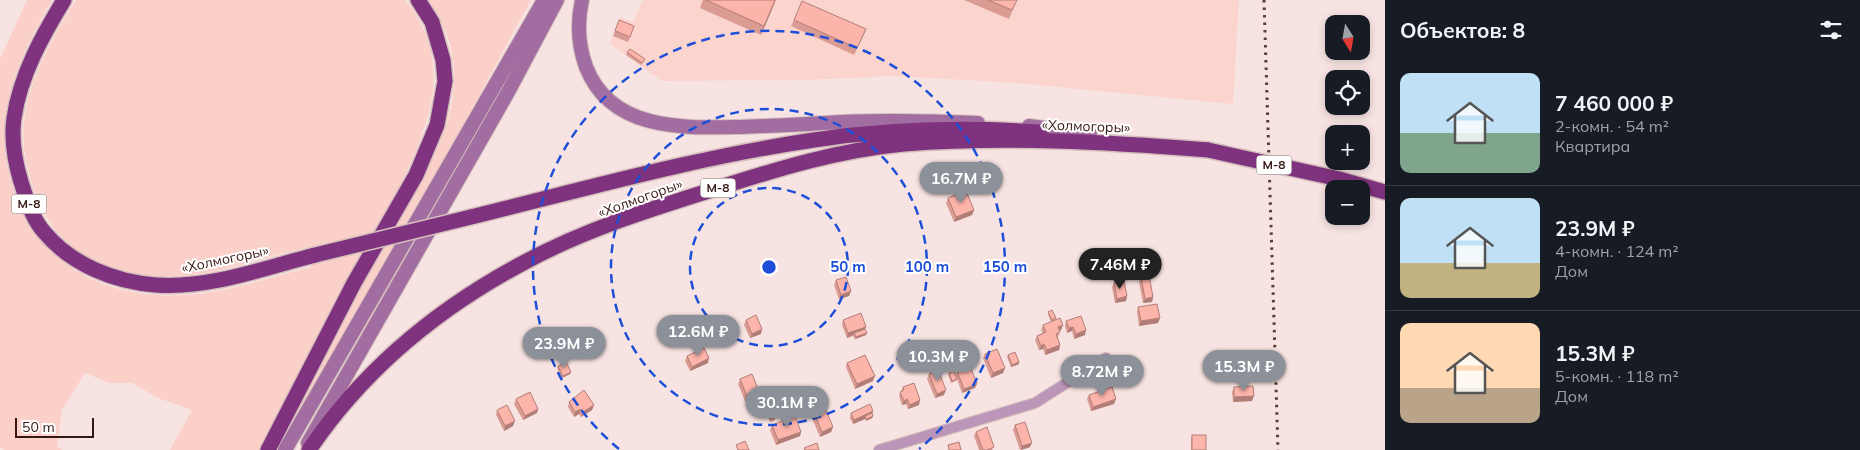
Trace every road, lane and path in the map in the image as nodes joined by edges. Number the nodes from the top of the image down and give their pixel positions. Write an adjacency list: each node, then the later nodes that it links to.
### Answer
1 (64, 0): 6 (highway, «Холмогоры» / М-8, bridge)
2 (418, 0): 10 (highway)
3 (544, 0): 11 (main road)
4 (557, 0): 12 (main road)
5 (582, 0): 6 (main road, М-8)
6 (1090, 134): 7 (highway, «Холмогоры» / М-8)
7 (1208, 150): 8 (highway, М-8, bridge); 13 (highway, «Холмогоры» / М-8)
8 (1385, 192)
9 (1106, 358): 14 (street)
10 (268, 450)
11 (285, 450)
12 (304, 450)
13 (309, 450)
14 (879, 450)

